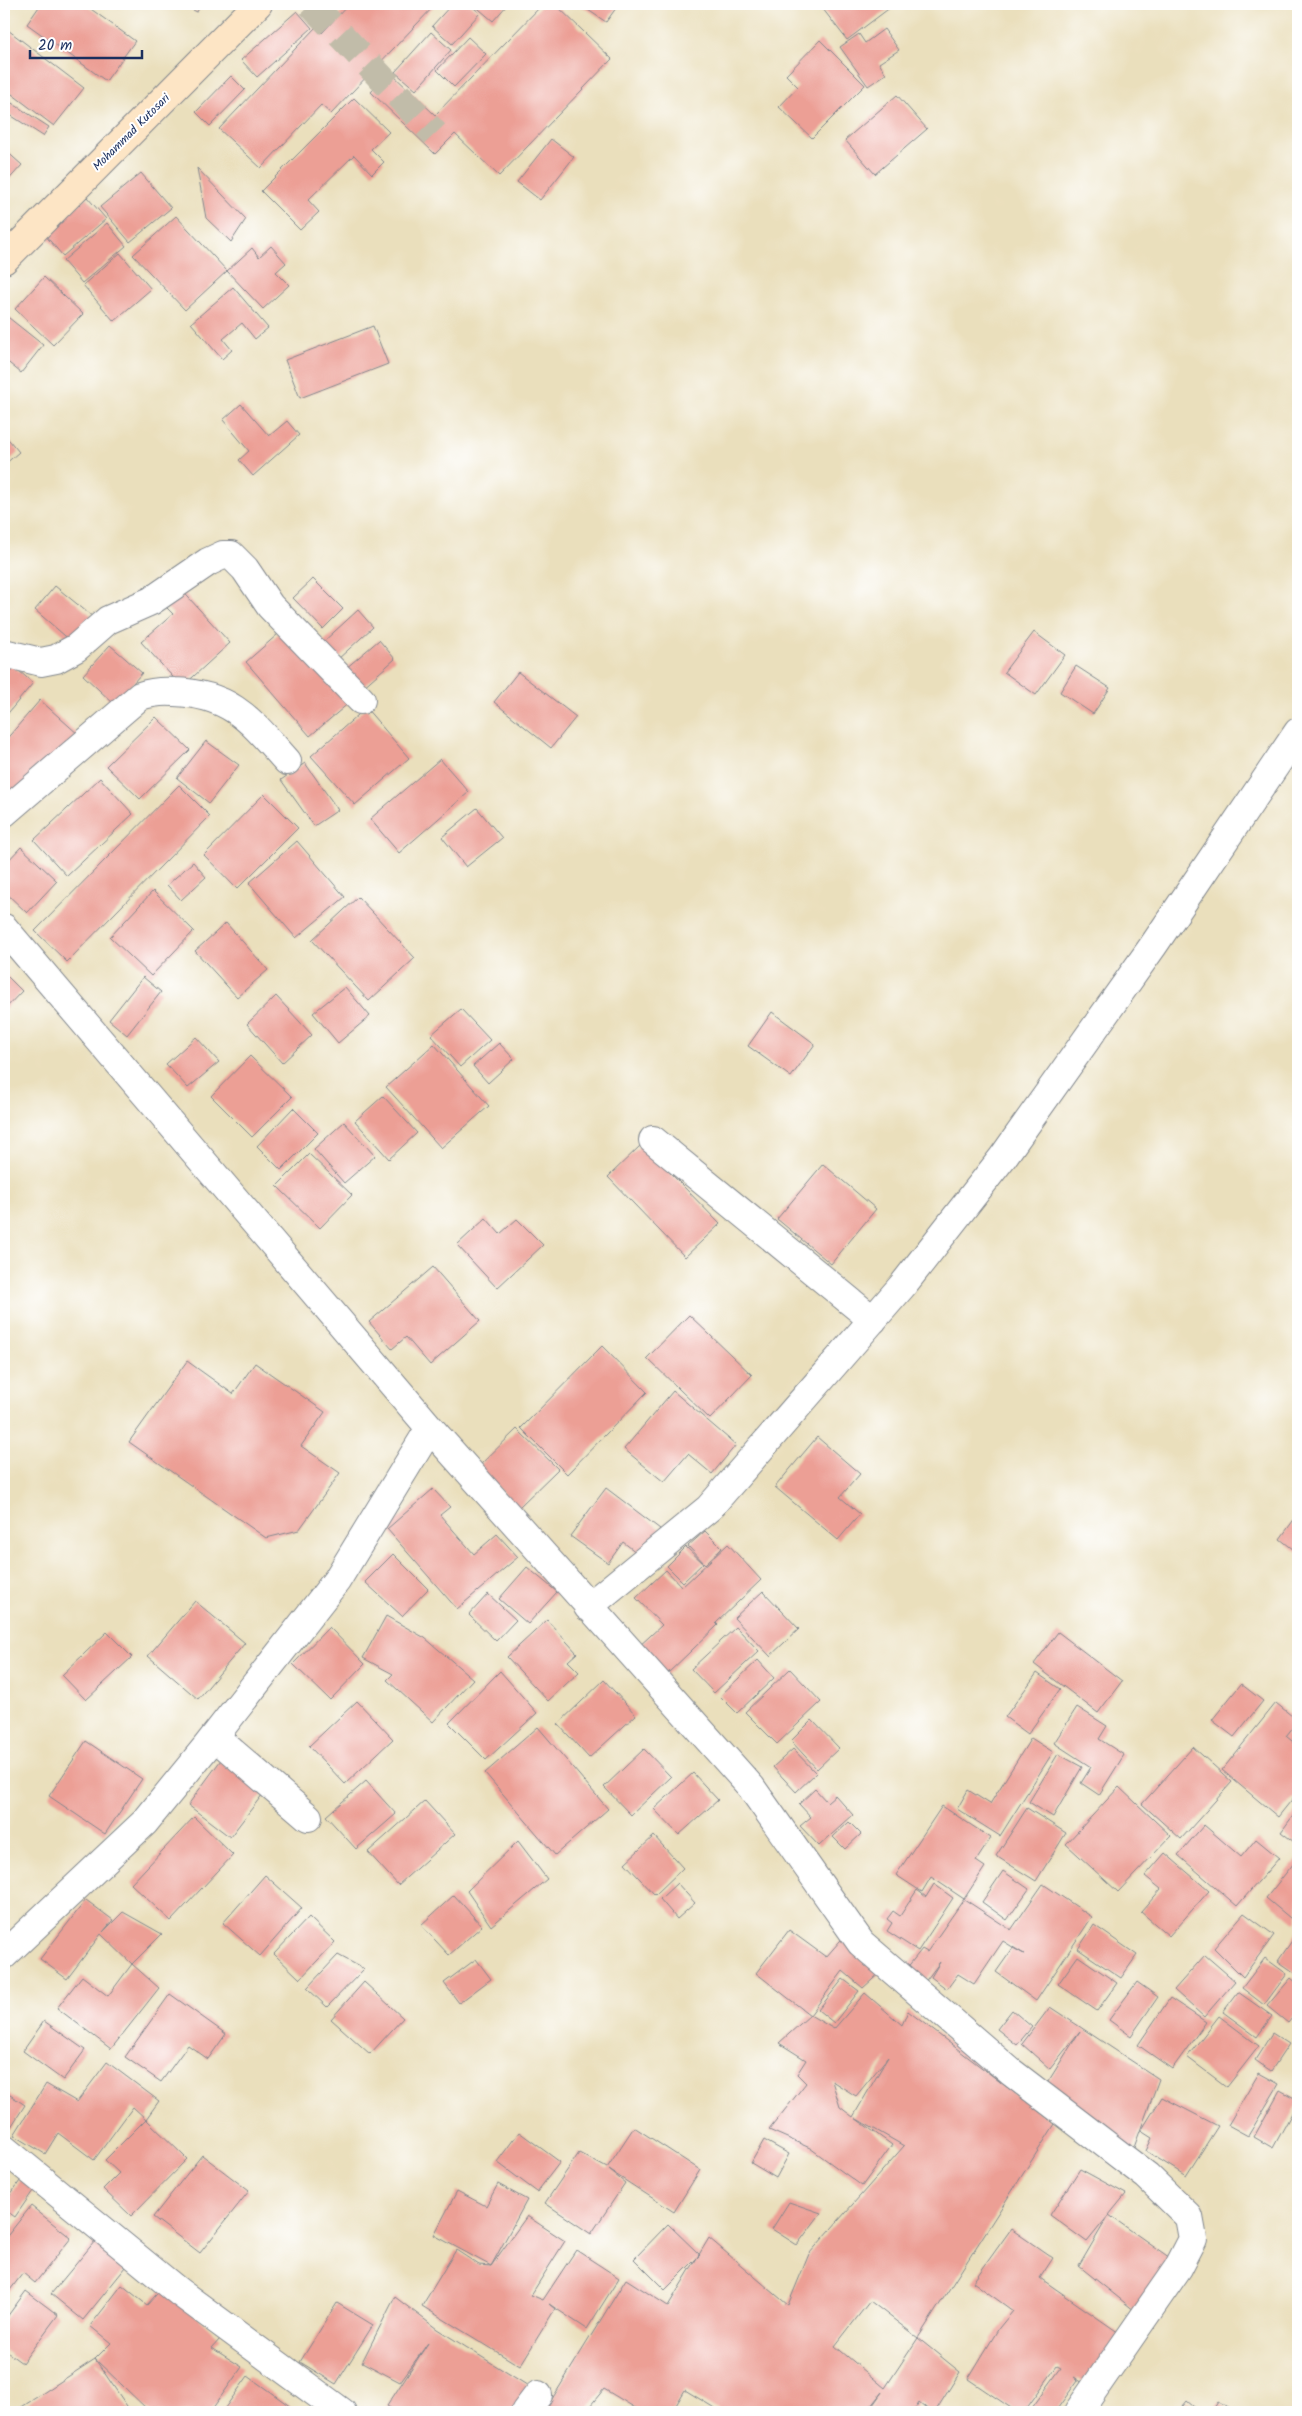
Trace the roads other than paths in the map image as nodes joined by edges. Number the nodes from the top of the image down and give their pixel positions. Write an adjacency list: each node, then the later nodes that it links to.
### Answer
1 (258, 4): 2 (street, Mohammad Kutosari)
2 (4, 260)
3 (4, 653): 4 (street)
4 (362, 700)
5 (1298, 732): 10 (street)
6 (287, 761): 7 (street)
7 (4, 813)
8 (4, 928): 11 (street)
9 (652, 1140): 10 (street)
10 (873, 1320): 12 (street)
11 (430, 1428): 12 (street); 13 (street)
12 (588, 1607): 18 (street)
13 (215, 1737): 14 (street); 15 (street)
14 (308, 1817)
15 (4, 1955)
16 (4, 2149): 17 (street)
17 (342, 2412)
18 (1078, 2412)

